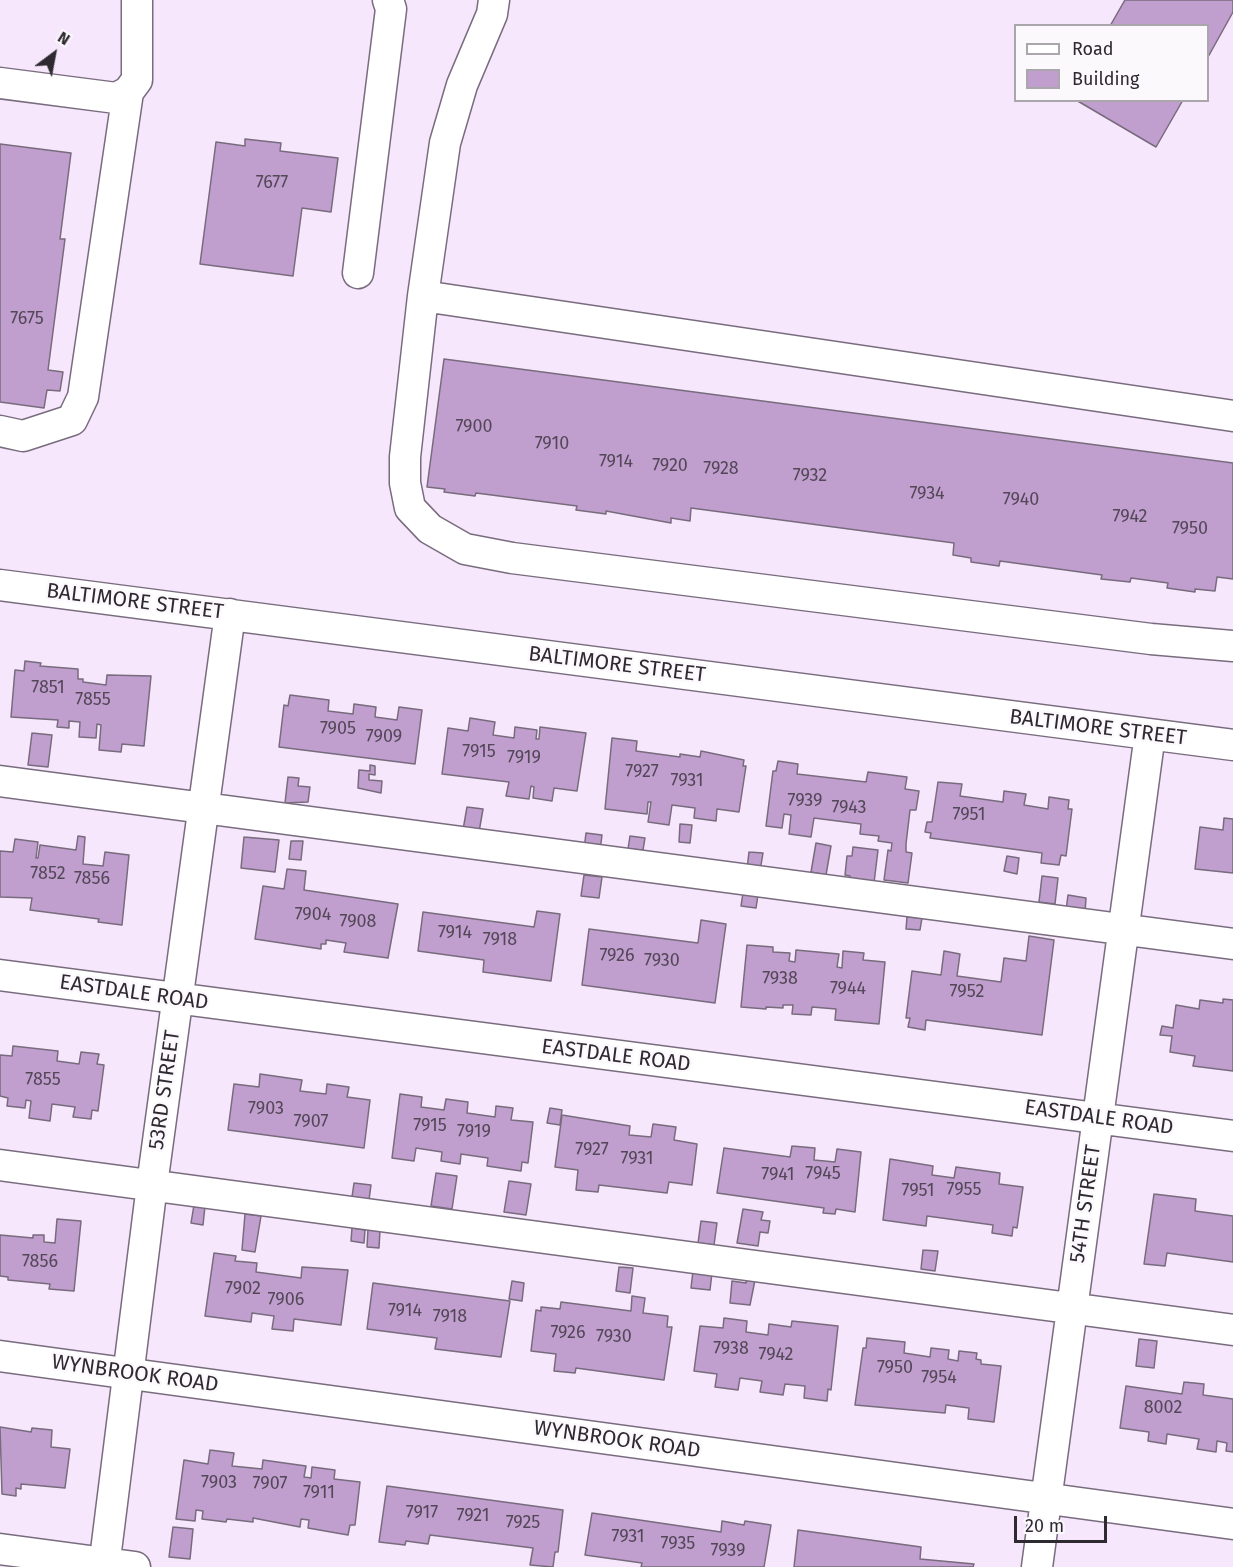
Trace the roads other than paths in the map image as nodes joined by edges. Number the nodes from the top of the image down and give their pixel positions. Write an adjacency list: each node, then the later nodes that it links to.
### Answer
1 (137, 0): 5 (street)
2 (388, 0): 6 (street)
3 (494, 0): 7 (street)
4 (0, 83): 5 (street)
5 (128, 92): 9 (street)
6 (358, 273)
7 (423, 296): 8 (street); 12 (street)
8 (1233, 416)
9 (0, 431)
10 (0, 585): 11 (street, BALTIMORE STREET)
11 (230, 614): 13 (street, BALTIMORE STREET); 16 (street, 53RD STREET)
12 (1233, 646)
13 (1150, 734): 14 (street, BALTIMORE STREET); 17 (street, 54TH STREET)
14 (1233, 745)
15 (0, 781): 16 (street)
16 (204, 808): 17 (street); 20 (street, 53RD STREET)
17 (1124, 930): 18 (street); 21 (street, 54TH STREET)
18 (1233, 944)
19 (0, 975): 20 (street, EASTDALE ROAD)
20 (178, 1000): 21 (street, EASTDALE ROAD); 24 (street, 53RD STREET)
21 (1098, 1117): 22 (street, EASTDALE ROAD); 25 (street, 54TH STREET)
22 (1233, 1136)
23 (0, 1165): 24 (street)
24 (152, 1185): 25 (street); 28 (street, 53RD STREET)
25 (1071, 1310): 26 (street); 29 (street, 54TH STREET)
26 (1233, 1330)
27 (0, 1356): 28 (street, WYNBROOK ROAD)
28 (129, 1373): 29 (street, WYNBROOK ROAD); 32 (street, 53RD STREET)
29 (1046, 1498): 30 (street, WYNBROOK ROAD); 34 (street, 54TH STREET)
30 (1233, 1524)
31 (0, 1549): 32 (street)
32 (104, 1565): 33 (street)
33 (135, 1567)
34 (1037, 1567)

